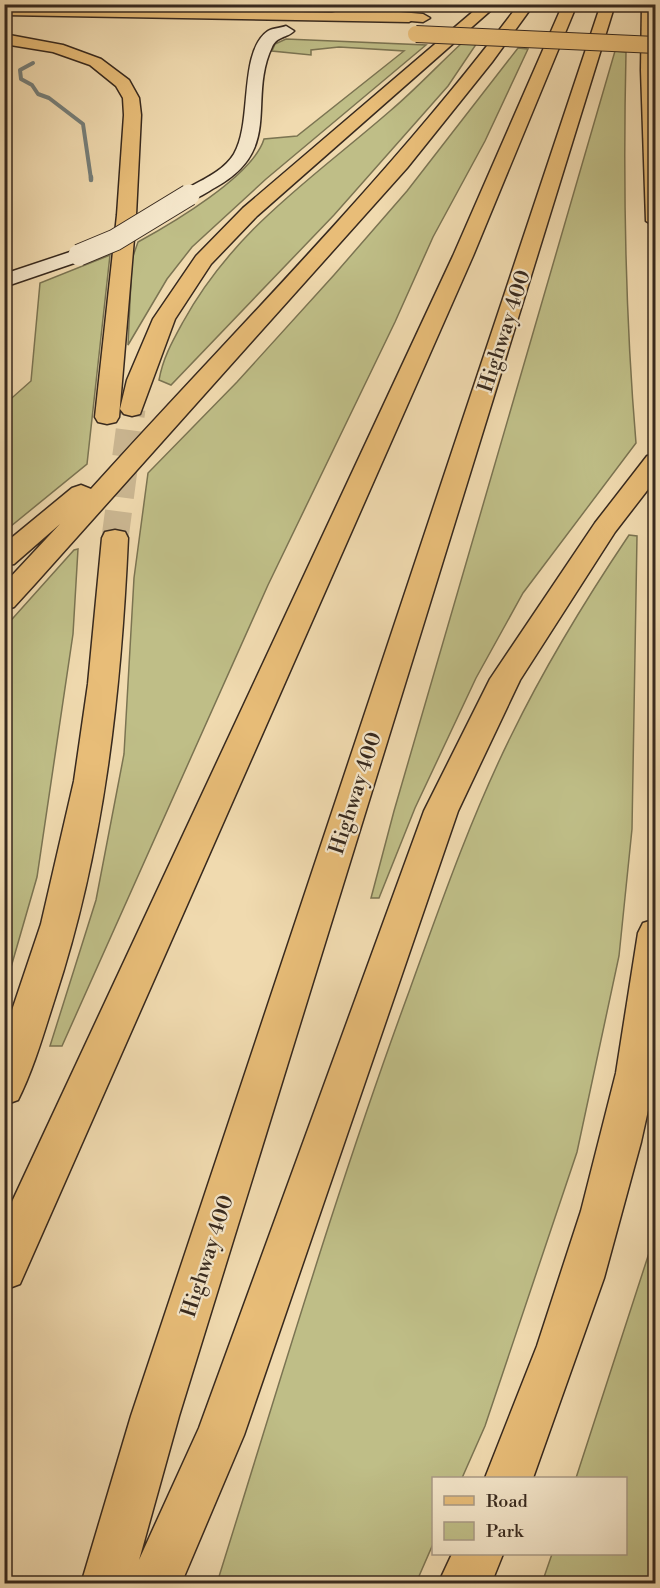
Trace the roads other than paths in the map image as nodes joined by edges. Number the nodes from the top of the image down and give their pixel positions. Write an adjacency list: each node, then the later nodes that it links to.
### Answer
1 (315, 4): 9 (main road)
2 (466, 4): 18 (main road)
3 (490, 4): 18 (main road)
4 (649, 4): 22 (main road)
5 (260, 10): 6 (main road); 9 (main road); 16 (street)
6 (4, 13)
7 (532, 16): 8 (main road); 9 (main road); 25 (main road)
8 (599, 18): 10 (main road); 33 (main road); 36 (main road, Highway 400)
9 (435, 19)
10 (656, 28)
11 (4, 30): 12 (main road)
12 (52, 30)
13 (218, 30): 16 (main road)
14 (286, 31): 16 (street); 17 (main road, bridge)
15 (4, 39): 26 (main road)
16 (255, 45): 19 (street); 21 (street)
17 (656, 45)
18 (435, 55): 24 (main road)
19 (232, 132)
20 (219, 156): 21 (street)
21 (192, 194): 23 (street, bridge)
22 (656, 221)
23 (4, 281)
24 (132, 409)
25 (171, 415): 29 (main road); 30 (main road)
26 (107, 417)
27 (656, 461): 37 (main road)
28 (115, 538): 32 (main road)
29 (4, 558)
30 (4, 601)
31 (656, 933): 34 (main road)
32 (4, 1088)
33 (4, 1269)
34 (510, 1477)
35 (478, 1555): 38 (main road)
36 (107, 1584)
37 (155, 1584)
38 (464, 1584)

